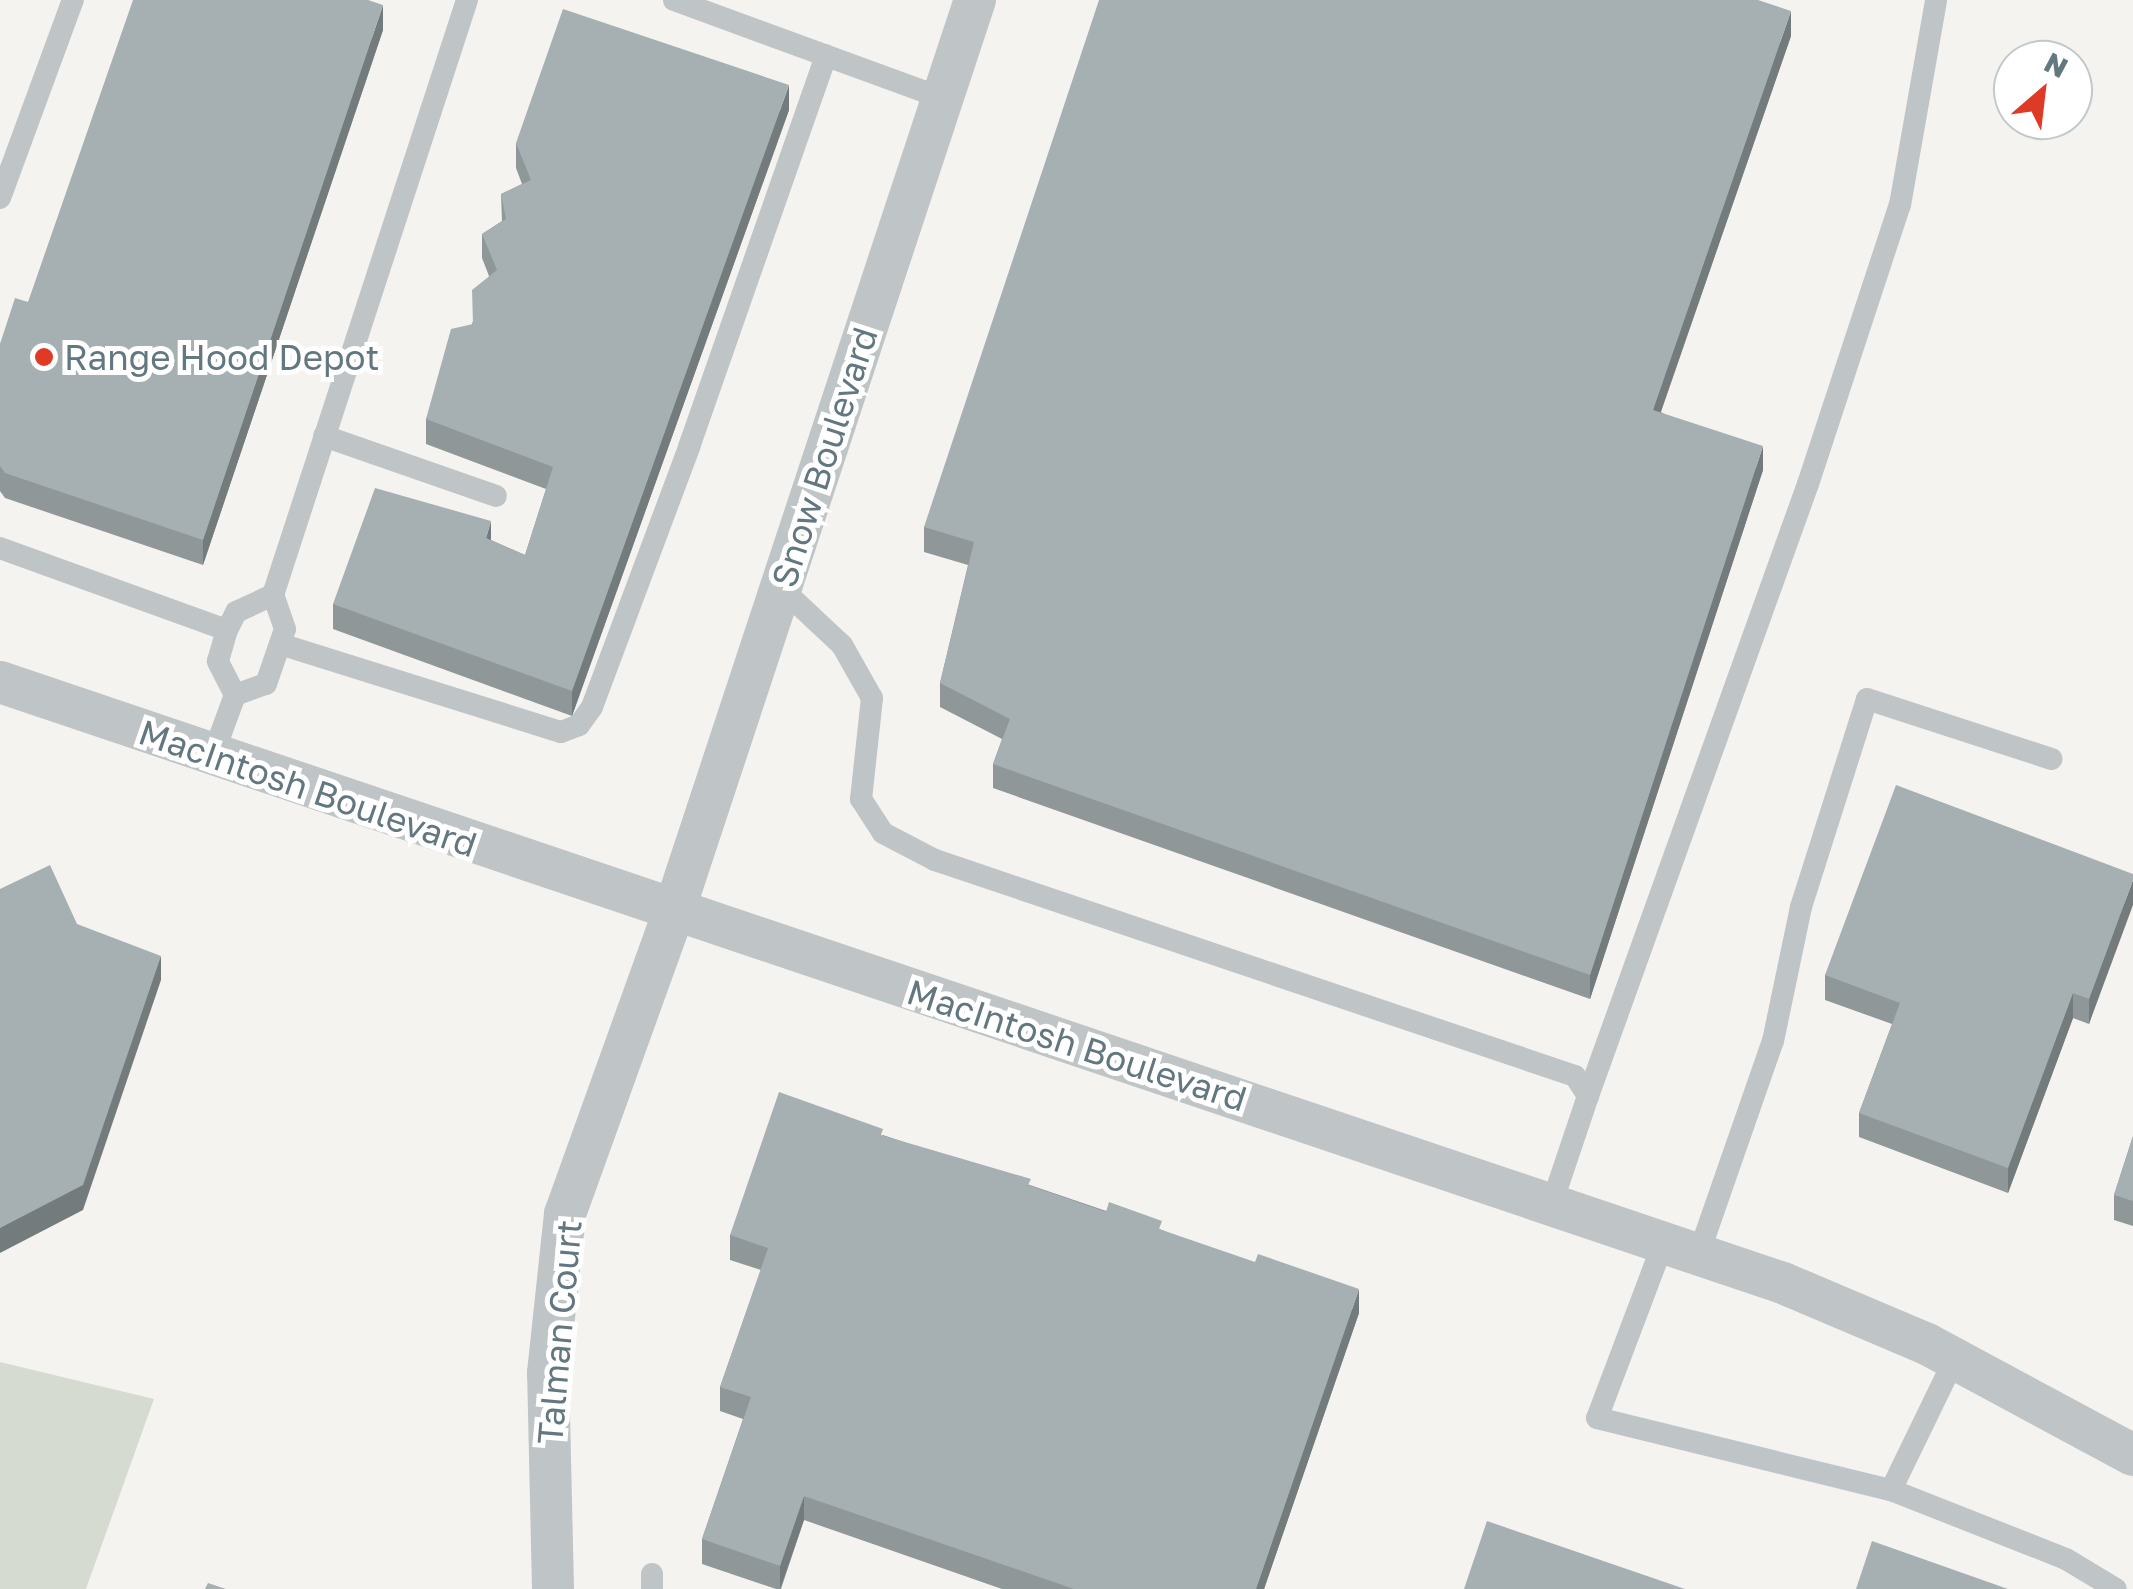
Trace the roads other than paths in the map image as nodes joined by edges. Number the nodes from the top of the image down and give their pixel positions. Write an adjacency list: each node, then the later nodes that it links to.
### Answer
1 (73, 0): 8 (lane)
2 (468, 0): 9 (lane)
3 (674, 0): 6 (lane)
4 (975, 0): 7 (street, Snow Boulevard)
5 (1936, 0): 21 (lane)
6 (826, 56): 7 (lane); 15 (lane)
7 (942, 98): 12 (street, Snow Boulevard)
8 (0, 198)
9 (324, 436): 10 (lane); 13 (lane)
10 (496, 496)
11 (0, 548): 14 (lane)
12 (781, 588): 20 (street, Snow Boulevard); 21 (lane)
13 (273, 596): 14 (lane); 15 (lane)
14 (227, 630): 17 (lane)
15 (280, 644): 17 (lane)
16 (0, 682): 18 (street, MacIntosh Boulevard)
17 (235, 694): 18 (lane)
18 (213, 755): 20 (street, MacIntosh Boulevard)
19 (2052, 758): 23 (lane)
20 (673, 914): 22 (street, MacIntosh Boulevard); 27 (street, Talman Court)
21 (1588, 1096): 22 (lane)
22 (1552, 1203): 23 (street, MacIntosh Boulevard)
23 (1682, 1247): 24 (street, MacIntosh Boulevard); 26 (lane)
24 (1954, 1358): 25 (street, MacIntosh Boulevard); 26 (lane)
25 (2133, 1455)
26 (1891, 1490): 28 (lane)
27 (553, 1589)
28 (2116, 1589)

